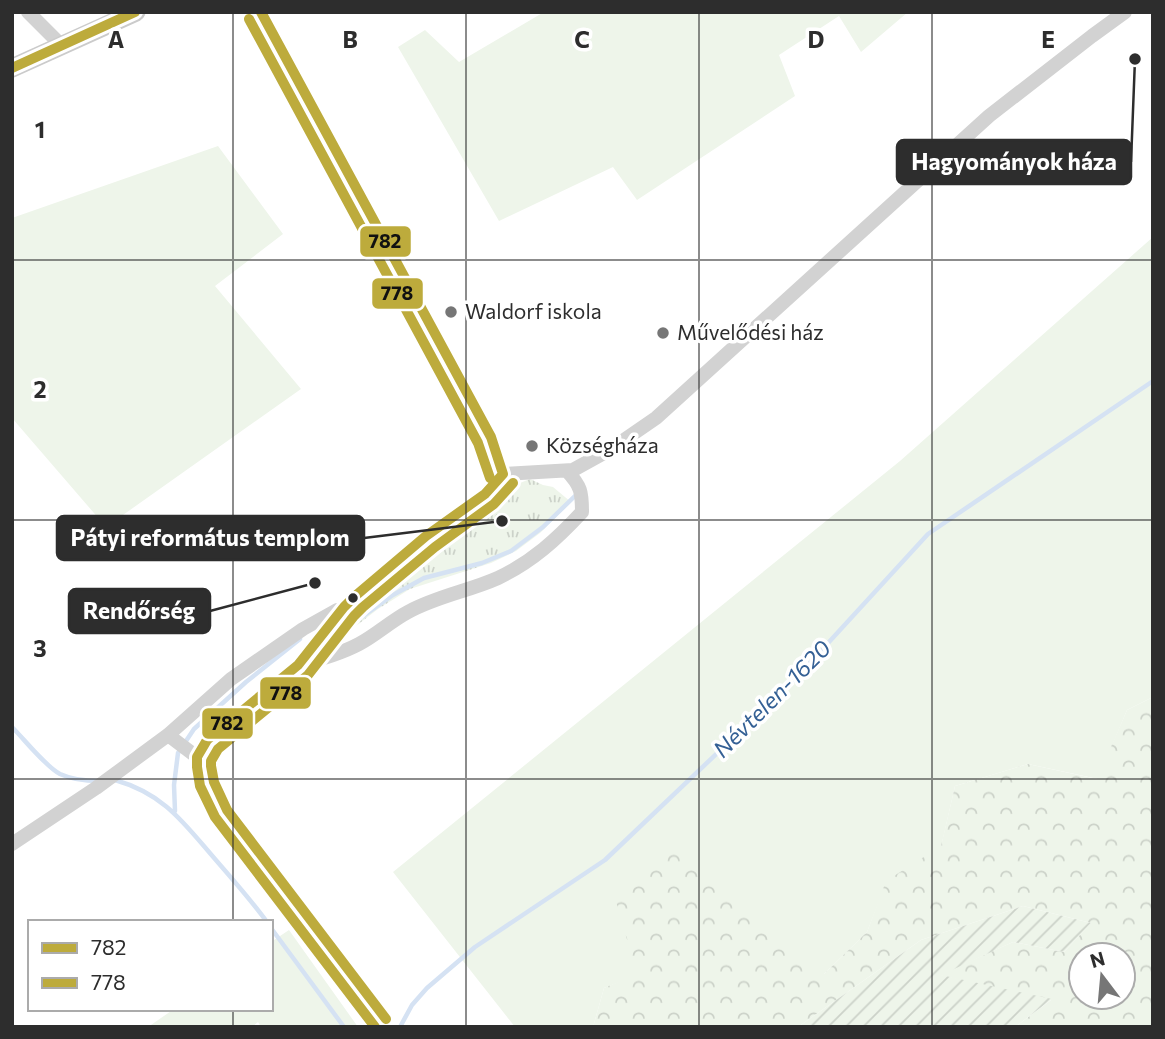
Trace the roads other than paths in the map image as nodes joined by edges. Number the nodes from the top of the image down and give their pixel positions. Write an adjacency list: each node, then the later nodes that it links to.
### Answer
1 (28, 12): 5 (street)
2 (136, 12): 5 (main road)
3 (261, 12): 8 (street)
4 (1125, 12): 7 (street)
5 (61, 45): 6 (main road)
6 (12, 68)
7 (567, 471): 8 (street); 10 (street)
8 (503, 474): 9 (street)
9 (344, 607): 10 (street); 11 (street)
10 (298, 665): 12 (street)
11 (168, 735): 12 (street); 13 (street)
12 (197, 757): 14 (street)
13 (12, 844)
14 (375, 1027)

